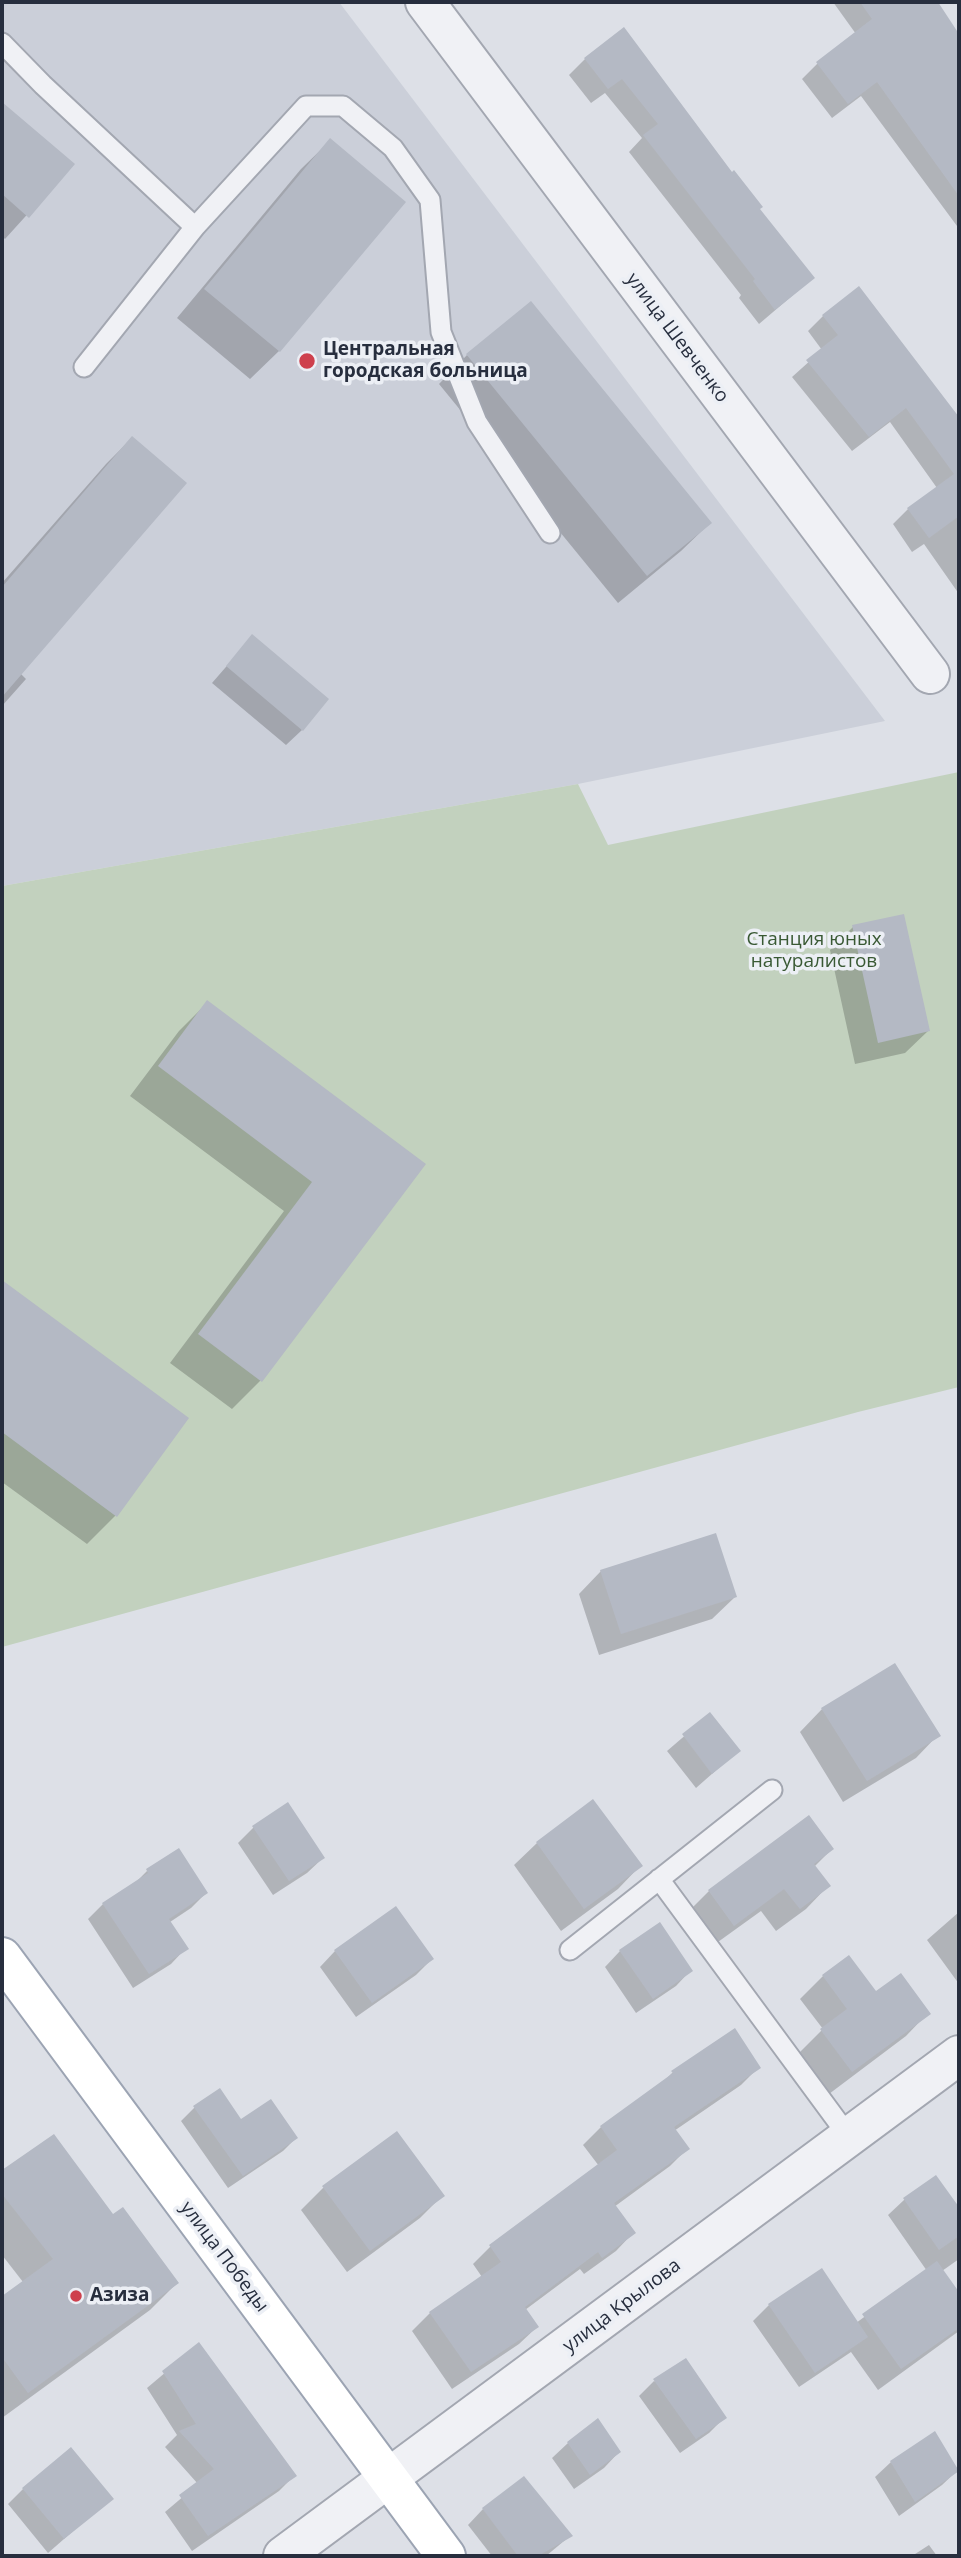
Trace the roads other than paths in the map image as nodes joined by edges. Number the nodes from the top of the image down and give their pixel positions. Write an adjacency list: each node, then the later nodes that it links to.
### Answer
1 (425, 2): 6 (street, улица Шевченко)
2 (2, 43): 3 (lane)
3 (195, 227): 4 (lane); 5 (lane)
4 (84, 367)
5 (550, 533)
6 (930, 674)
7 (772, 1790): 8 (lane)
8 (659, 1879): 9 (lane); 13 (lane)
9 (570, 1950)
10 (2, 1957): 14 (main road, улица Победы)
11 (2, 1971): 14 (main road, улица Победы)
12 (959, 2055): 13 (street, улица Крылова)
13 (849, 2137): 14 (street, улица Крылова)
14 (386, 2482): 15 (street, улица Крылова); 16 (main road, улица Победы); 17 (main road, улица Победы)
15 (283, 2556)
16 (436, 2556)
17 (446, 2556)

